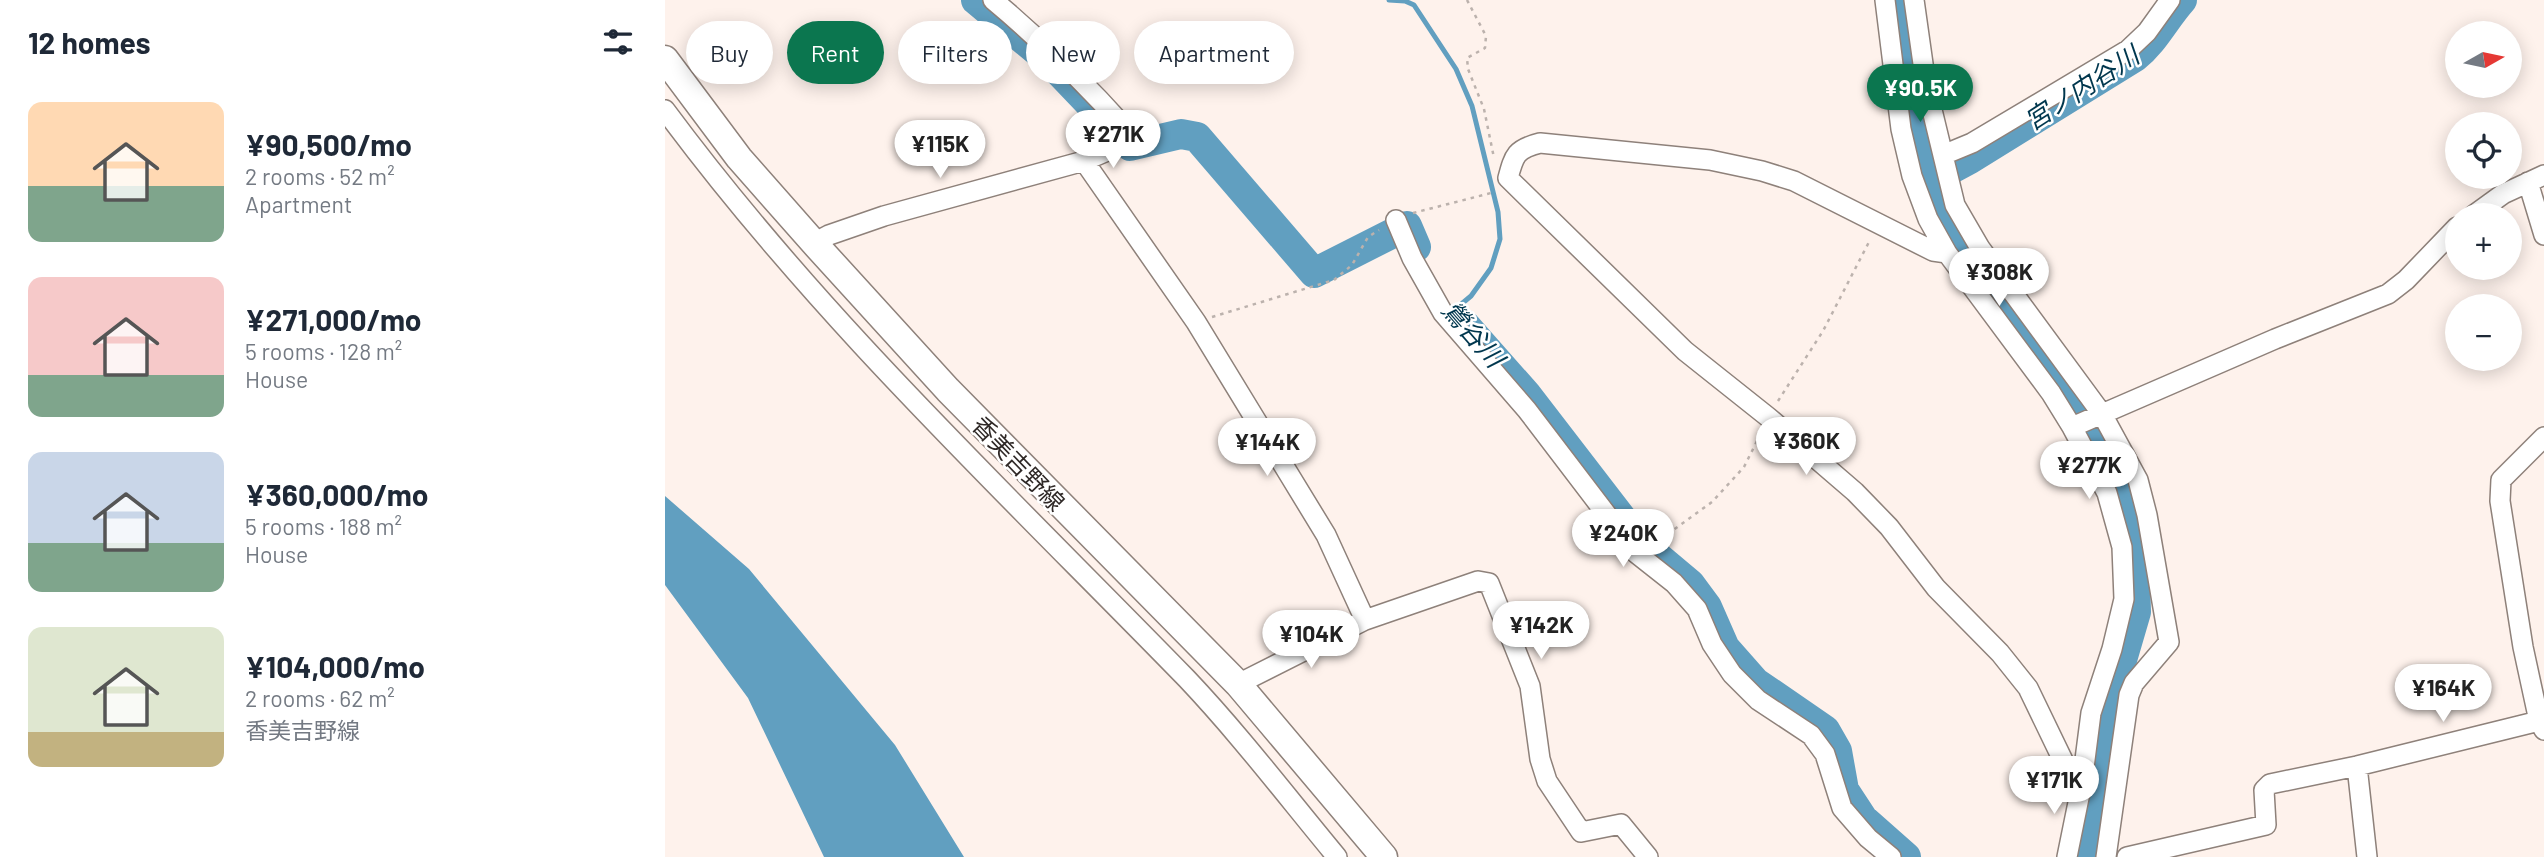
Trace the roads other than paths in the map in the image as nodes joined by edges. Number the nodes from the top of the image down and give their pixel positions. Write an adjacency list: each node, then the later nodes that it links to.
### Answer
1 (993, 0): 8 (street)
2 (1885, 0): 7 (street)
3 (1914, 0): 7 (street)
4 (2170, 0): 7 (street)
5 (665, 59): 14 (main road, 香美吉野線)
6 (665, 110): 24 (street)
7 (1932, 152): 15 (street); 16 (street)
8 (1084, 161): 14 (street); 19 (street)
9 (2536, 179): 10 (street); 12 (street)
10 (2491, 203)
11 (1399, 227): 27 (street)
12 (2544, 235)
13 (2445, 239): 16 (street)
14 (814, 243): 20 (main road, 香美吉野線)
15 (1947, 253): 17 (street); 23 (street)
16 (2099, 415): 17 (street); 29 (street)
17 (2074, 426): 23 (street)
18 (2544, 437): 21 (street)
19 (1365, 620): 20 (street); 26 (street)
20 (1238, 684): 25 (main road, 香美吉野線)
21 (2541, 725): 22 (street)
22 (2357, 766): 30 (street); 31 (street)
23 (2082, 783): 28 (street)
24 (1337, 857)
25 (1384, 857)
26 (1647, 857)
27 (1891, 857)
28 (2067, 857)
29 (2106, 857)
30 (2127, 857)
31 (2367, 857)

